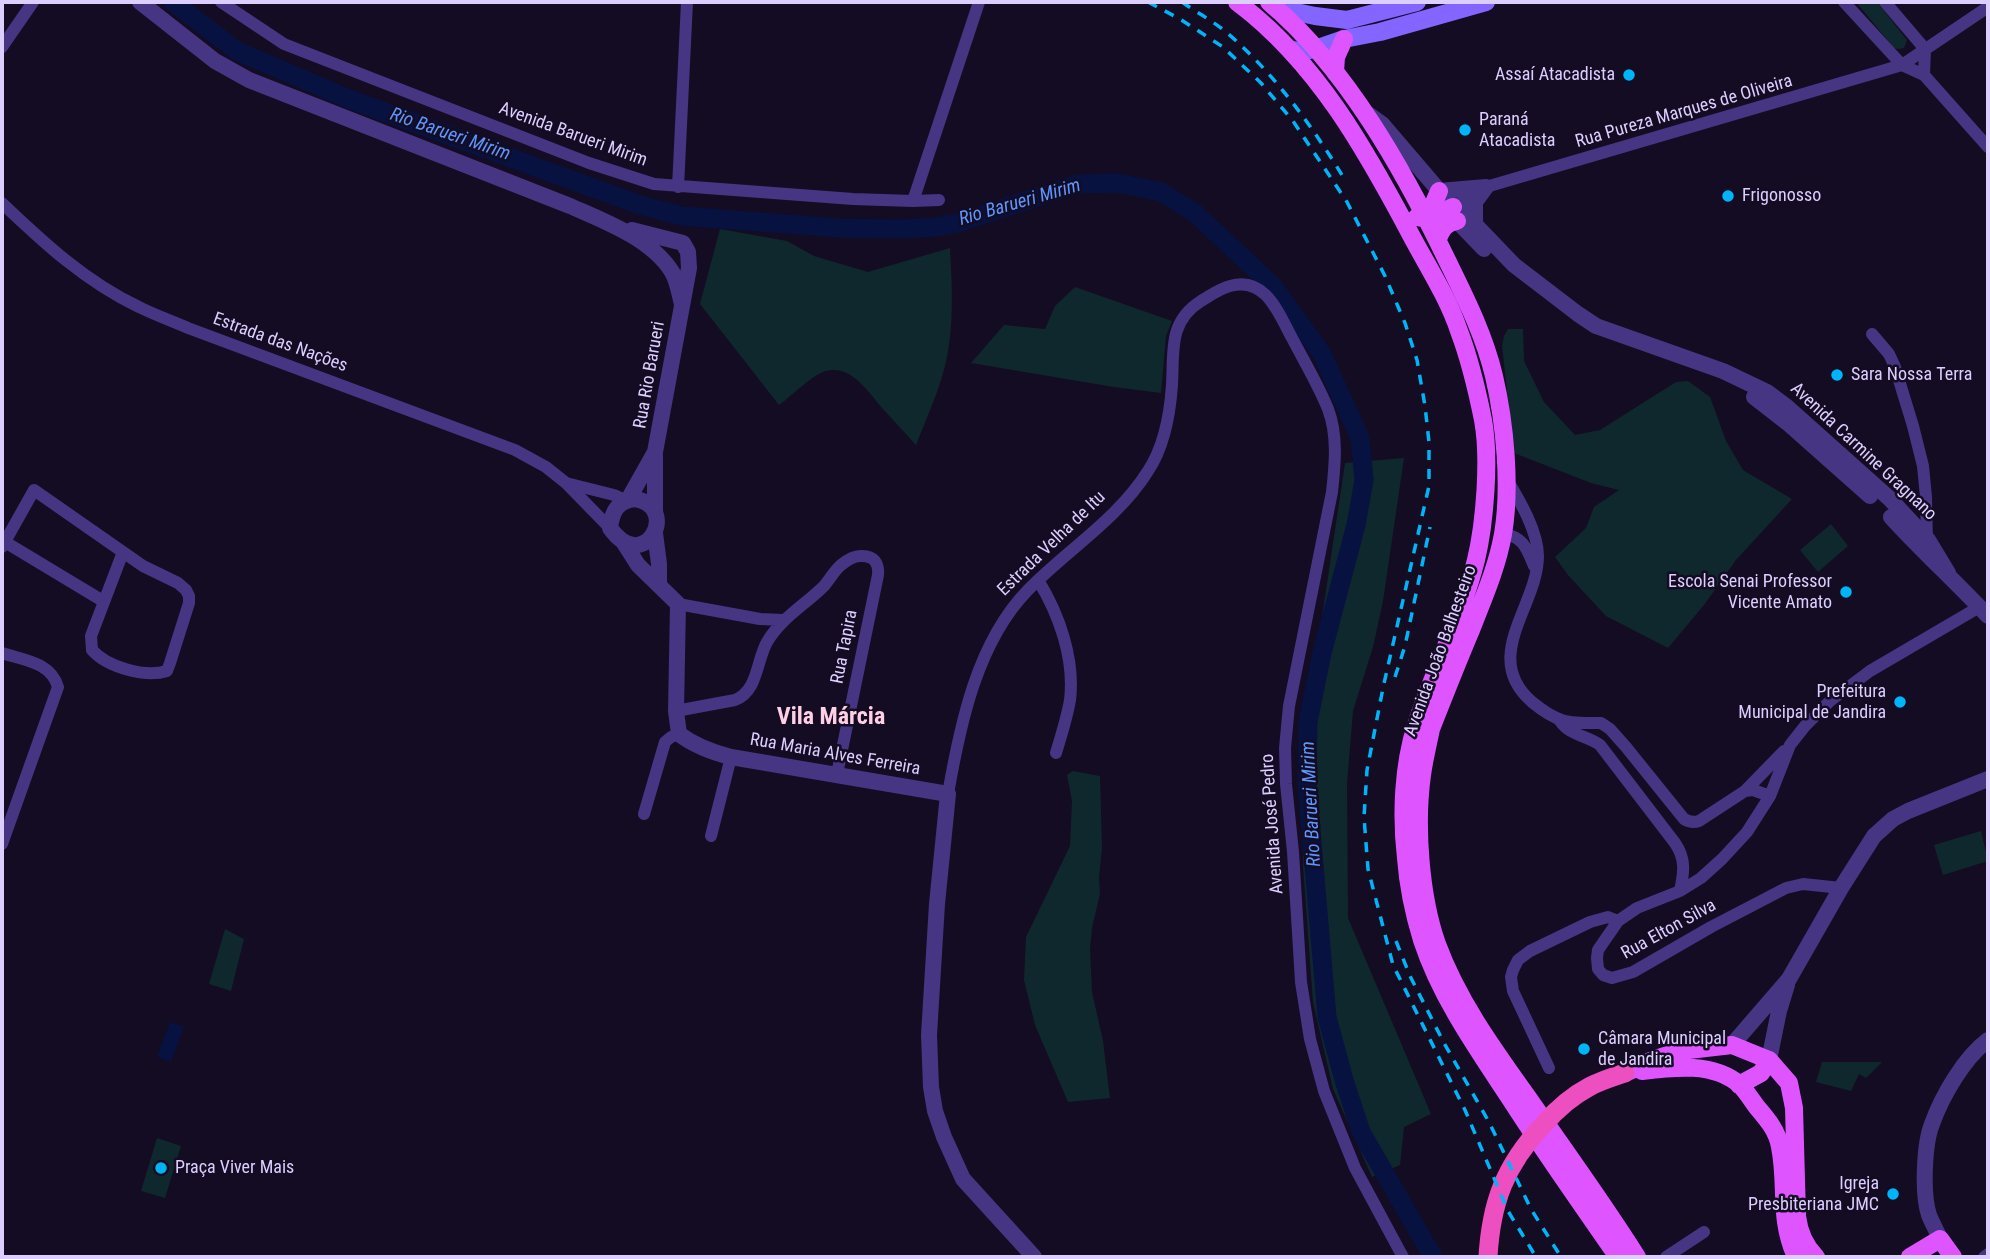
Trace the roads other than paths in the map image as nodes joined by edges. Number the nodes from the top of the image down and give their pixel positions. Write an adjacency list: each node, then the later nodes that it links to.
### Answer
1 (33, 2): 15 (street)
2 (140, 2): 33 (street)
3 (221, 2): 24 (street, Avenida Barueri Mirim)
4 (687, 2): 24 (street)
5 (979, 2): 28 (street)
6 (1237, 2): 13 (main road, Avenida João Balhesteiro)
7 (1417, 2): 11 (main road)
8 (1486, 2): 14 (main road)
9 (1844, 2): 19 (street)
10 (1885, 2): 17 (street)
11 (1273, 5): 16 (main road, Avenida João Balhesteiro)
12 (1988, 7): 17 (street, Rua Pureza Marques de Oliveira)
13 (1257, 10): 18 (main road, Avenida João Balhesteiro)
14 (1344, 39): 16 (main road); 20 (main road)
15 (2, 47)
16 (1315, 49): 18 (main road); 20 (main road, Avenida João Balhesteiro)
17 (1926, 49): 19 (street, Rua Pureza Marques de Oliveira); 21 (street)
18 (1290, 50): 30 (main road, Avenida João Balhesteiro)
19 (1902, 65): 21 (street); 25 (street, Rua Pureza Marques de Oliveira)
20 (1335, 72): 22 (main road, Avenida João Balhesteiro)
21 (1924, 75): 23 (street)
22 (1363, 111): 26 (street, Avenida Carmine Gragnano); 32 (main road, Avenida João Balhesteiro)
23 (1988, 147)
24 (678, 187): 28 (street, Avenida Barueri Mirim)
25 (1486, 187): 26 (street); 31 (street, Rua Pureza Marques de Oliveira); 34 (street)
26 (1439, 191): 31 (street, Avenida Carmine Gragnano); 32 (main road)
27 (939, 200): 28 (street, Avenida Barueri Mirim)
28 (913, 201)
29 (2, 203): 44 (street, Estrada das Nações)
30 (1395, 204): 32 (main road); 39 (main road, Avenida João Balhesteiro)
31 (1455, 214): 32 (main road); 34 (street, Avenida Carmine Gragnano); 35 (main road); 52 (street, Avenida Carmine Gragnano)
32 (1427, 219): 35 (main road, Avenida João Balhesteiro)
33 (610, 223): 37 (street); 37 (street)
34 (1475, 225): 52 (street, Avenida Carmine Gragnano)
35 (1438, 239): 38 (main road, Avenida João Balhesteiro)
36 (1238, 284): 55 (street, Estrada Velha de Itu); 90 (street, Avenida José Pedro)
37 (682, 304): 42 (street, Rua Rio Barueri)
38 (1477, 322): 39 (main road); 43 (main road, Avenida João Balhesteiro)
39 (1459, 329): 41 (main road, Avenida João Balhesteiro)
40 (1872, 334): 52 (street)
41 (1483, 422): 49 (main road); 92 (main road, Avenida João Balhesteiro)
42 (655, 453): 45 (street, Rua Rio Barueri); 46 (street, Rua Rio Barueri)
43 (1506, 478): 49 (main road, Avenida João Balhesteiro); 54 (street)
44 (566, 483): 45 (street, Estrada das Nações); 47 (street, Estrada das Nações)
45 (627, 500): 46 (street); 47 (street)
46 (655, 513): 48 (street)
47 (610, 528): 50 (street)
48 (655, 533): 50 (street); 56 (street)
49 (1503, 533): 54 (street); 93 (main road, Avenida João Balhesteiro)
50 (624, 543): 56 (street)
51 (3, 544): 53 (street); 57 (street)
52 (1926, 547): 59 (street, Avenida Carmine Gragnano)
53 (123, 552): 57 (street); 57 (street)
54 (1536, 569): 63 (street)
55 (1038, 580): 66 (street); 71 (street, Estrada Velha de Itu)
56 (659, 584): 58 (street)
57 (103, 601)
58 (678, 604): 60 (street); 62 (street)
59 (1984, 611): 65 (street, Rua Elton Silva)
60 (783, 621): 62 (street); 68 (street, Rua Tapira)
61 (2, 653): 75 (street)
62 (677, 711): 64 (street)
63 (1560, 721): 70 (street); 77 (street)
64 (679, 734): 67 (street, Rua Maria Alves Ferreira); 73 (street)
65 (1790, 744): 70 (street); 72 (street, Rua Elton Silva)
66 (1056, 753)
67 (731, 757): 68 (street, Rua Maria Alves Ferreira); 74 (street)
68 (837, 774): 71 (street, Rua Maria Alves Ferreira)
69 (1988, 779): 76 (street)
70 (1745, 791): 72 (street)
71 (948, 794): 89 (street, Estrada Velha de Itu)
72 (1770, 796): 77 (street, Rua Elton Silva)
73 (645, 814)
74 (711, 836)
75 (2, 844)
76 (1841, 888): 78 (street, Rua Elton Silva); 79 (street)
77 (1680, 891): 78 (street, Rua Elton Silva)
78 (1618, 920): 83 (street)
79 (1789, 979): 81 (street); 82 (street)
80 (1988, 1040): 88 (street)
81 (1732, 1045): 82 (main road); 84 (main road); 85 (main road)
82 (1769, 1060): 86 (main road); 96 (main road)
83 (1549, 1068)
84 (1716, 1071): 85 (main road); 86 (main road)
85 (1625, 1073): 91 (highway)
86 (1739, 1085): 95 (main road)
87 (1704, 1233): 94 (street)
88 (1940, 1239): 97 (main road); 98 (main road)
89 (1034, 1257)
90 (1403, 1257)
91 (1488, 1257)
92 (1618, 1257)
93 (1637, 1257)
94 (1666, 1257)
95 (1796, 1257)
96 (1816, 1257)
97 (1910, 1257)
98 (1952, 1257)

